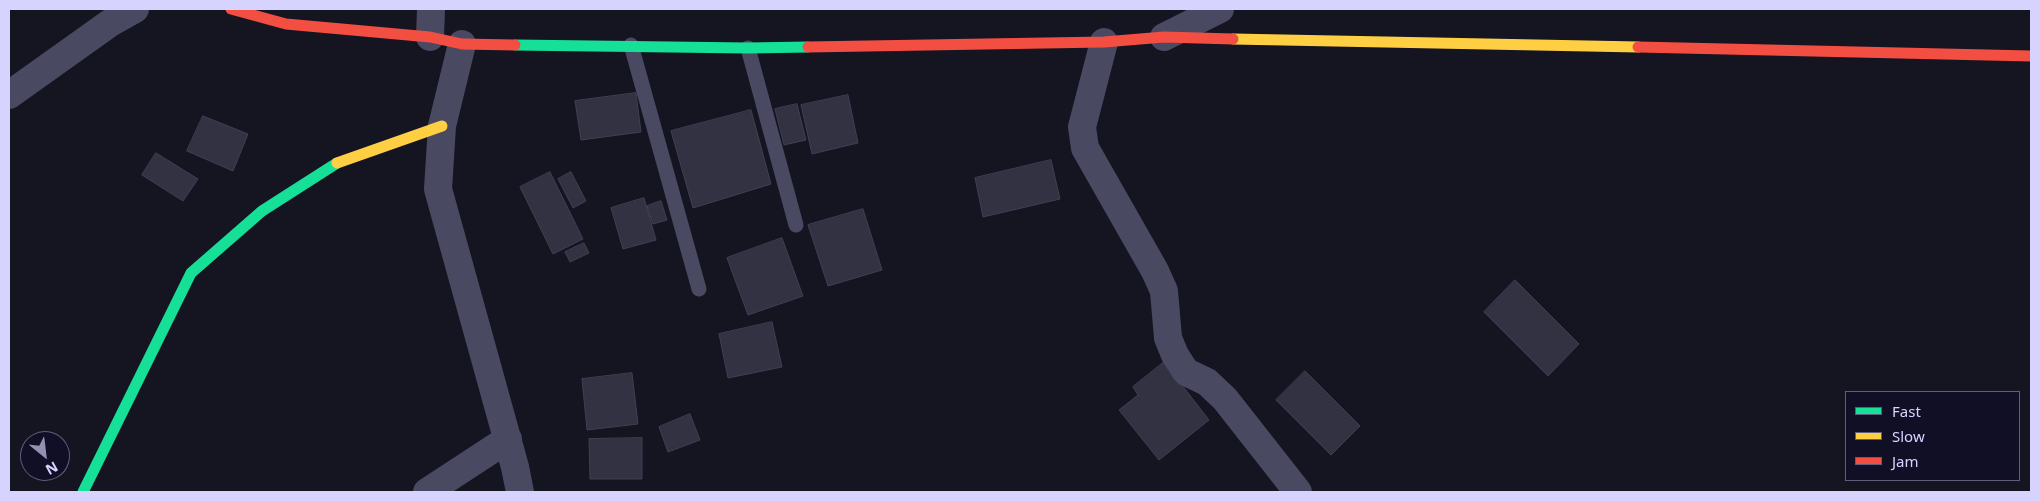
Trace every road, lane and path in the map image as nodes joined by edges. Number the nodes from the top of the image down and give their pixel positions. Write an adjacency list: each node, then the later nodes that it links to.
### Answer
1 (135, 9): 12 (street)
2 (231, 9): 5 (street)
3 (431, 9): 5 (street)
4 (1220, 9): 6 (street)
5 (430, 37): 8 (street)
6 (1164, 37): 7 (street); 11 (street)
7 (1104, 42): 10 (street); 20 (street)
8 (462, 44): 9 (street); 13 (street)
9 (631, 45): 10 (street); 15 (lane)
10 (748, 48): 14 (lane)
11 (2031, 56)
12 (9, 95)
13 (442, 126): 16 (street); 17 (street)
14 (796, 225)
15 (699, 289)
16 (508, 439): 18 (street); 19 (street)
17 (82, 492)
18 (427, 492)
19 (520, 492)
20 (1298, 492)

